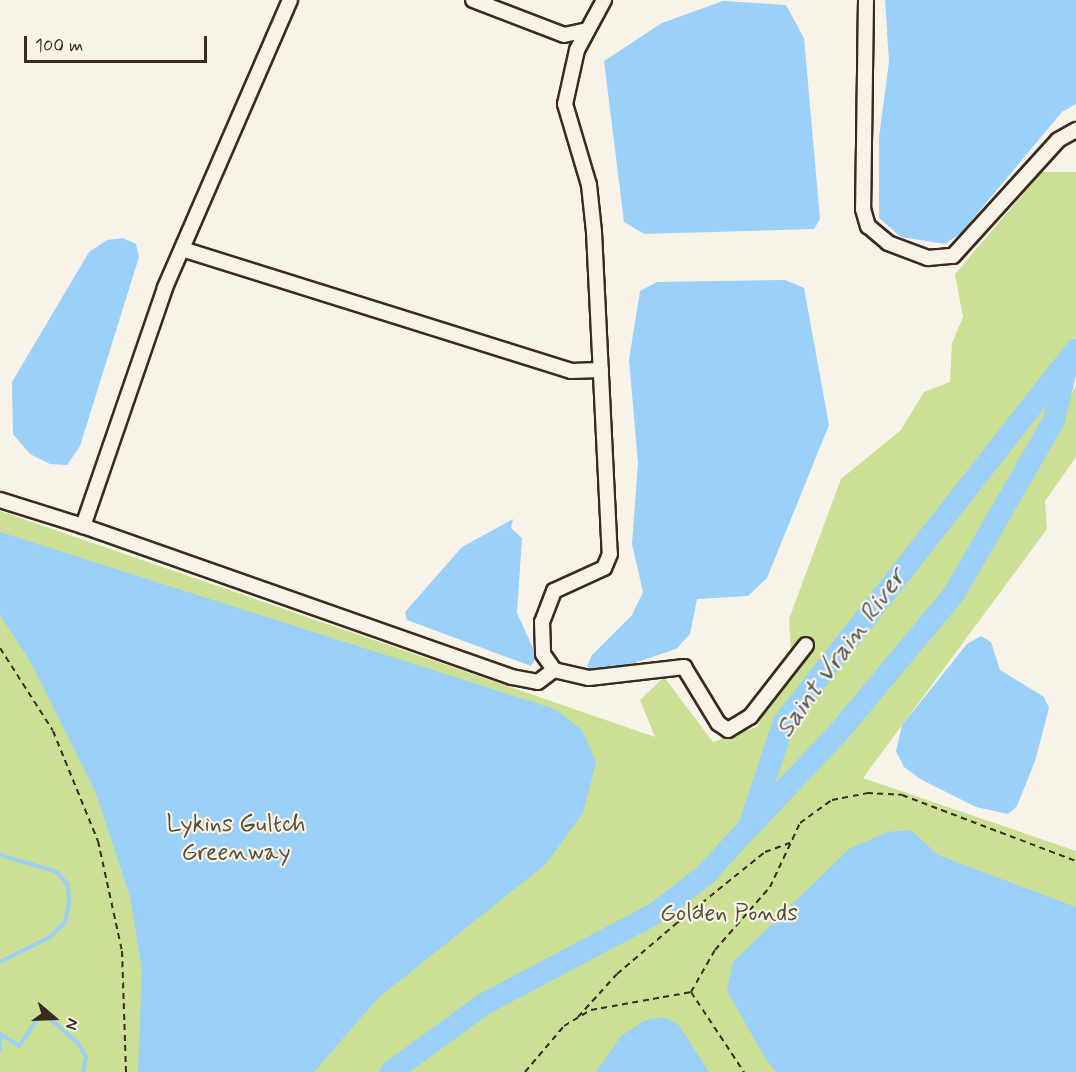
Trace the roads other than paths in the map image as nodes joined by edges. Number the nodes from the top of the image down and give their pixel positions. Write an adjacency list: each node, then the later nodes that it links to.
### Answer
1 (290, 0): 7 (lane)
2 (473, 0): 5 (lane)
3 (604, 0): 5 (lane)
4 (866, 0): 6 (lane)
5 (587, 30): 8 (lane)
6 (1076, 130)
7 (182, 249): 8 (lane); 10 (lane)
8 (601, 370): 12 (lane)
9 (0, 500): 10 (lane)
10 (83, 526): 12 (lane)
11 (806, 645): 12 (lane)
12 (554, 670)

